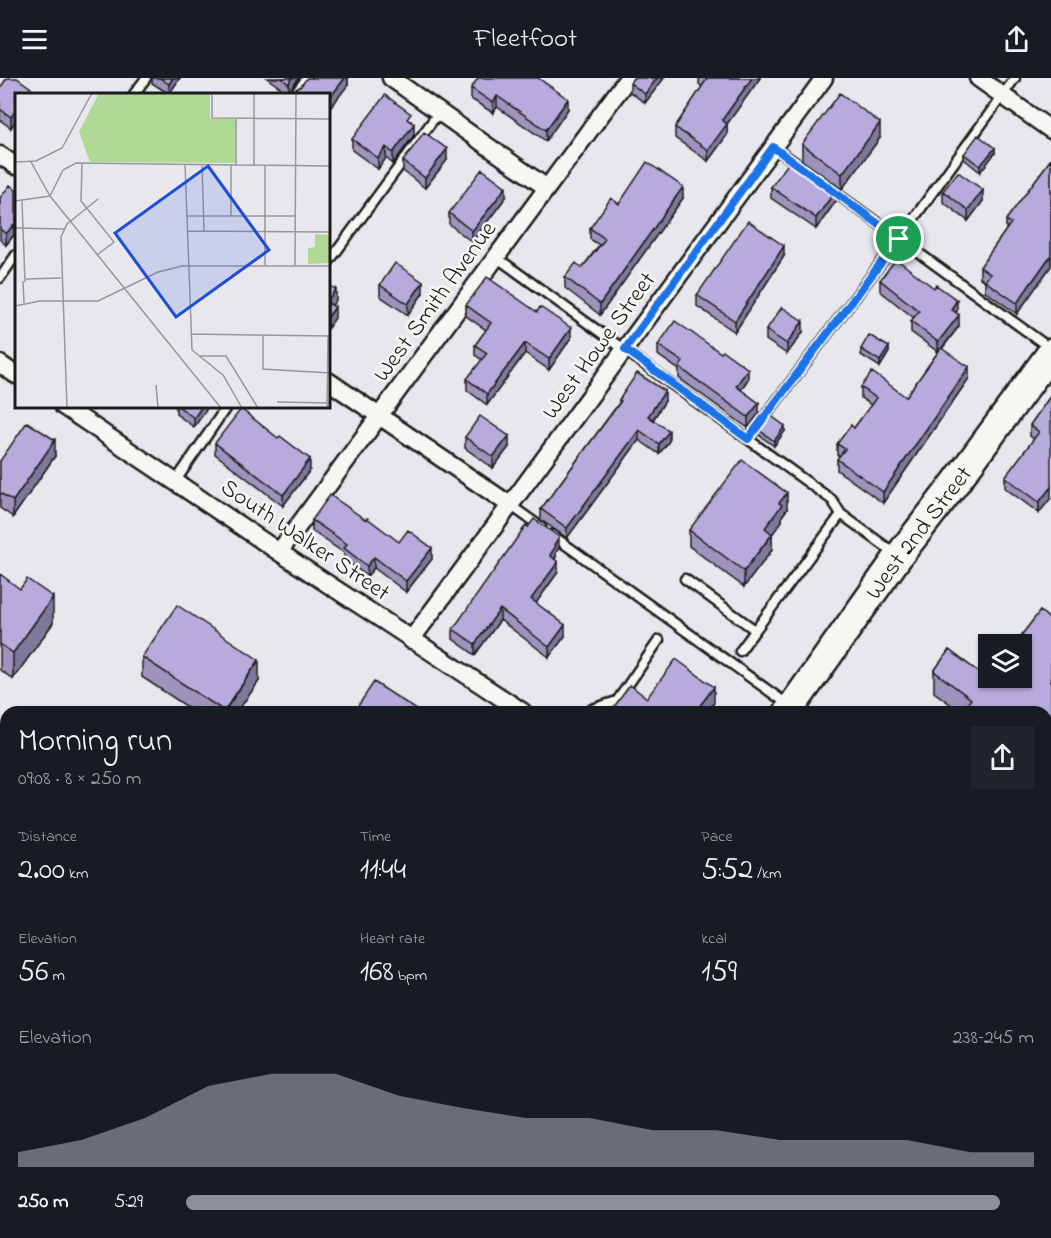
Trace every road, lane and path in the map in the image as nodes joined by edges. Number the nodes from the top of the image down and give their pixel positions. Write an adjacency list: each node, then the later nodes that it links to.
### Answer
1 (146, 78): 8 (lane)
2 (307, 78): 9 (lane)
3 (391, 78): 11 (street)
4 (628, 78): 18 (street, West Smith Avenue)
5 (824, 78): 13 (street, West Howe Street)
6 (978, 78): 10 (street)
7 (1015, 78): 10 (lane)
8 (135, 93)
9 (295, 93)
10 (1002, 95): 12 (street); 19 (lane)
11 (439, 112): 18 (street); 22 (lane)
12 (1051, 130)
13 (773, 147): 16 (lane); 24 (street, West Howe Street)
14 (0, 155): 15 (street)
15 (15, 165)
16 (807, 171)
17 (816, 178): 19 (lane)
18 (547, 188): 21 (street, West Smith Avenue)
19 (899, 239): 25 (lane); 32 (lane)
20 (15, 256): 23 (lane)
21 (496, 257): 24 (lane); 31 (street, West Smith Avenue)
22 (330, 259)
23 (0, 278)
24 (625, 349): 32 (lane); 34 (street, West Howe Street)
25 (1051, 351): 37 (main road, West 2nd Street)
26 (0, 364): 27 (street)
27 (15, 374)
28 (330, 382): 31 (street)
29 (66, 408): 33 (street, South Walker Street)
30 (226, 408): 33 (lane)
31 (379, 416): 34 (street); 36 (street, West Smith Avenue)
32 (748, 439): 35 (lane)
33 (175, 483): 36 (street, South Walker Street)
34 (510, 505): 40 (street, West Howe Street); 45 (lane)
35 (841, 514): 37 (lane); 39 (lane)
36 (279, 552): 40 (street, South Walker Street)
37 (898, 556): 46 (main road, West 2nd Street)
38 (685, 579): 39 (lane)
39 (755, 630): 42 (lane)
40 (411, 640): 43 (street, South Walker Street)
41 (659, 640): 44 (lane)
42 (740, 651)
43 (514, 706)
44 (600, 706)
45 (785, 706)
46 (793, 706)

